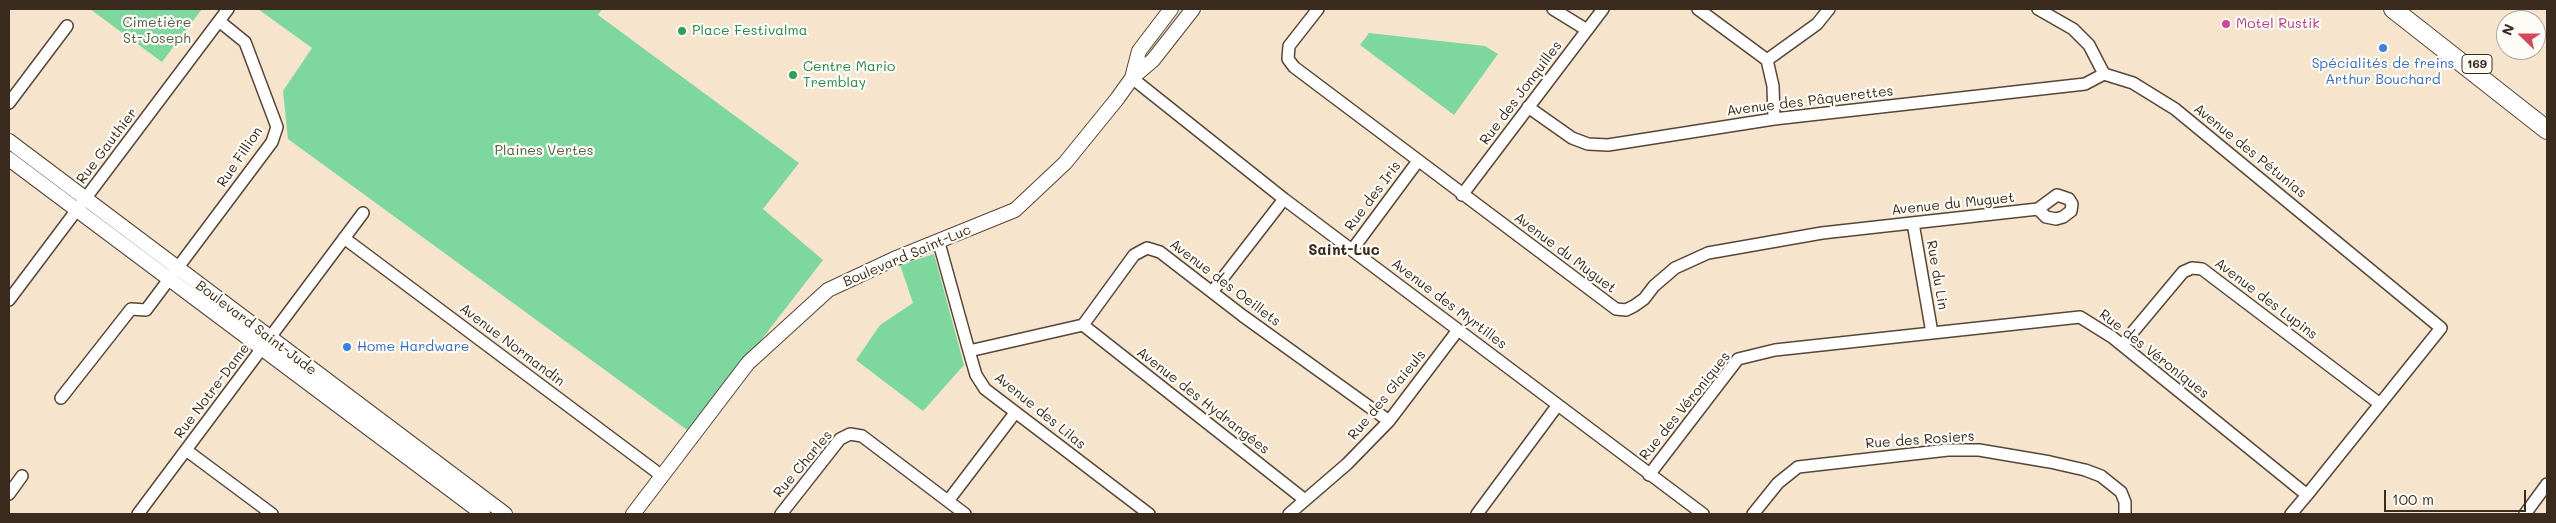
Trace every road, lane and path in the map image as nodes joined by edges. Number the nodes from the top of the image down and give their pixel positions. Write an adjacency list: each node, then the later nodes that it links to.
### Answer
1 (228, 9): 12 (street, Rue Gauthier)
2 (1171, 9): 17 (street, Boulevard Saint-Luc)
3 (1193, 9): 17 (street, Boulevard Saint-Luc)
4 (1318, 9): 25 (street, Avenue du Muguet)
5 (1553, 9): 14 (street)
6 (1603, 9): 14 (street, Rue des Jonquilles)
7 (1698, 9): 15 (street)
8 (1828, 9): 15 (street)
9 (2038, 9): 16 (street)
10 (2393, 9): 22 (main road, 169)
11 (2406, 9): 21 (main road, 169)
12 (219, 21): 28 (street, Rue Gauthier); 35 (street, Rue Fillion)
13 (66, 26): 18 (street)
14 (1587, 30): 19 (street, Rue des Jonquilles)
15 (1767, 60): 20 (street)
16 (2104, 74): 20 (street, Avenue des Pâquerettes); 45 (street, Avenue des Pétunias)
17 (1132, 78): 27 (street, Avenue des Myrtilles); 33 (street, Boulevard Saint-Luc)
18 (9, 103)
19 (1528, 107): 20 (street, Avenue des Pâquerettes); 26 (street, Rue des Jonquilles)
20 (1774, 120)
21 (2547, 120)
22 (2547, 130)
23 (9, 141): 28 (street, Boulevard Saint-Jude)
24 (9, 159): 28 (street, Boulevard Saint-Jude)
25 (1418, 161): 26 (street, Avenue du Muguet); 34 (street, Rue des Iris)
26 (1462, 195): 31 (street, Avenue du Muguet)
27 (1284, 199): 34 (street, Avenue des Myrtilles); 36 (street)
28 (81, 204): 35 (street, Boulevard Saint-Jude); 37 (street, Rue Gauthier)
29 (2038, 209): 31 (street, Avenue du Muguet)
30 (363, 213): 32 (street, Rue Notre-Dame)
31 (1913, 223): 40 (street, Rue du Lin)
32 (344, 238): 41 (street, Rue Notre-Dame); 52 (street, Avenue Normandin)
33 (939, 243): 43 (street, Avenue des Lilas); 52 (street, Boulevard Saint-Luc)
34 (1352, 250): 39 (street, Avenue des Myrtilles)
35 (174, 274): 41 (street, Boulevard Saint-Jude); 44 (street, Rue Fillion)
36 (1212, 292): 38 (street, Avenue des Oeillets); 48 (street, Avenue des Oeillets)
37 (9, 300)
38 (1083, 325): 43 (street); 56 (street, Avenue des Hydrangées)
39 (1458, 330): 46 (street, Avenue des Myrtilles); 48 (street, Rue des Glaieuls)
40 (1932, 333): 42 (street, Rue des Véroniques); 50 (street, Rue des Véroniques)
41 (266, 344): 49 (street, Rue Notre-Dame); 60 (street, Boulevard Saint-Jude); 61 (street, Boulevard Saint-Jude)
42 (2122, 345): 45 (street, Avenue des Lupins); 55 (street, Rue des Véroniques)
43 (969, 351): 47 (street, Avenue des Lilas)
44 (61, 398)
45 (2380, 404): 55 (street)
46 (1558, 406): 50 (street, Avenue des Myrtilles); 67 (street)
47 (1016, 413): 57 (street); 65 (street, Avenue des Lilas)
48 (1389, 421): 56 (street, Rue des Glaieuls)
49 (186, 450): 58 (street, Rue Notre-Dame); 59 (street)
50 (1649, 475): 68 (street, Avenue des Myrtilles)
51 (22, 476): 54 (street)
52 (662, 476): 62 (street, Boulevard Saint-Luc)
53 (2547, 484): 72 (street)
54 (9, 494)
55 (2307, 495): 71 (street)
56 (1305, 500): 66 (street, Rue des Glaieuls)
57 (948, 501): 63 (street, Rue Charles); 64 (street)
58 (138, 514)
59 (272, 514)
60 (483, 514)
61 (505, 514)
62 (633, 514)
63 (781, 514)
64 (965, 514)
65 (1149, 514)
66 (1289, 514)
67 (1477, 514)
68 (1703, 514)
69 (1753, 514): 70 (street, Rue des Rosiers)
70 (2125, 514)
71 (2291, 514)
72 (2525, 514)

